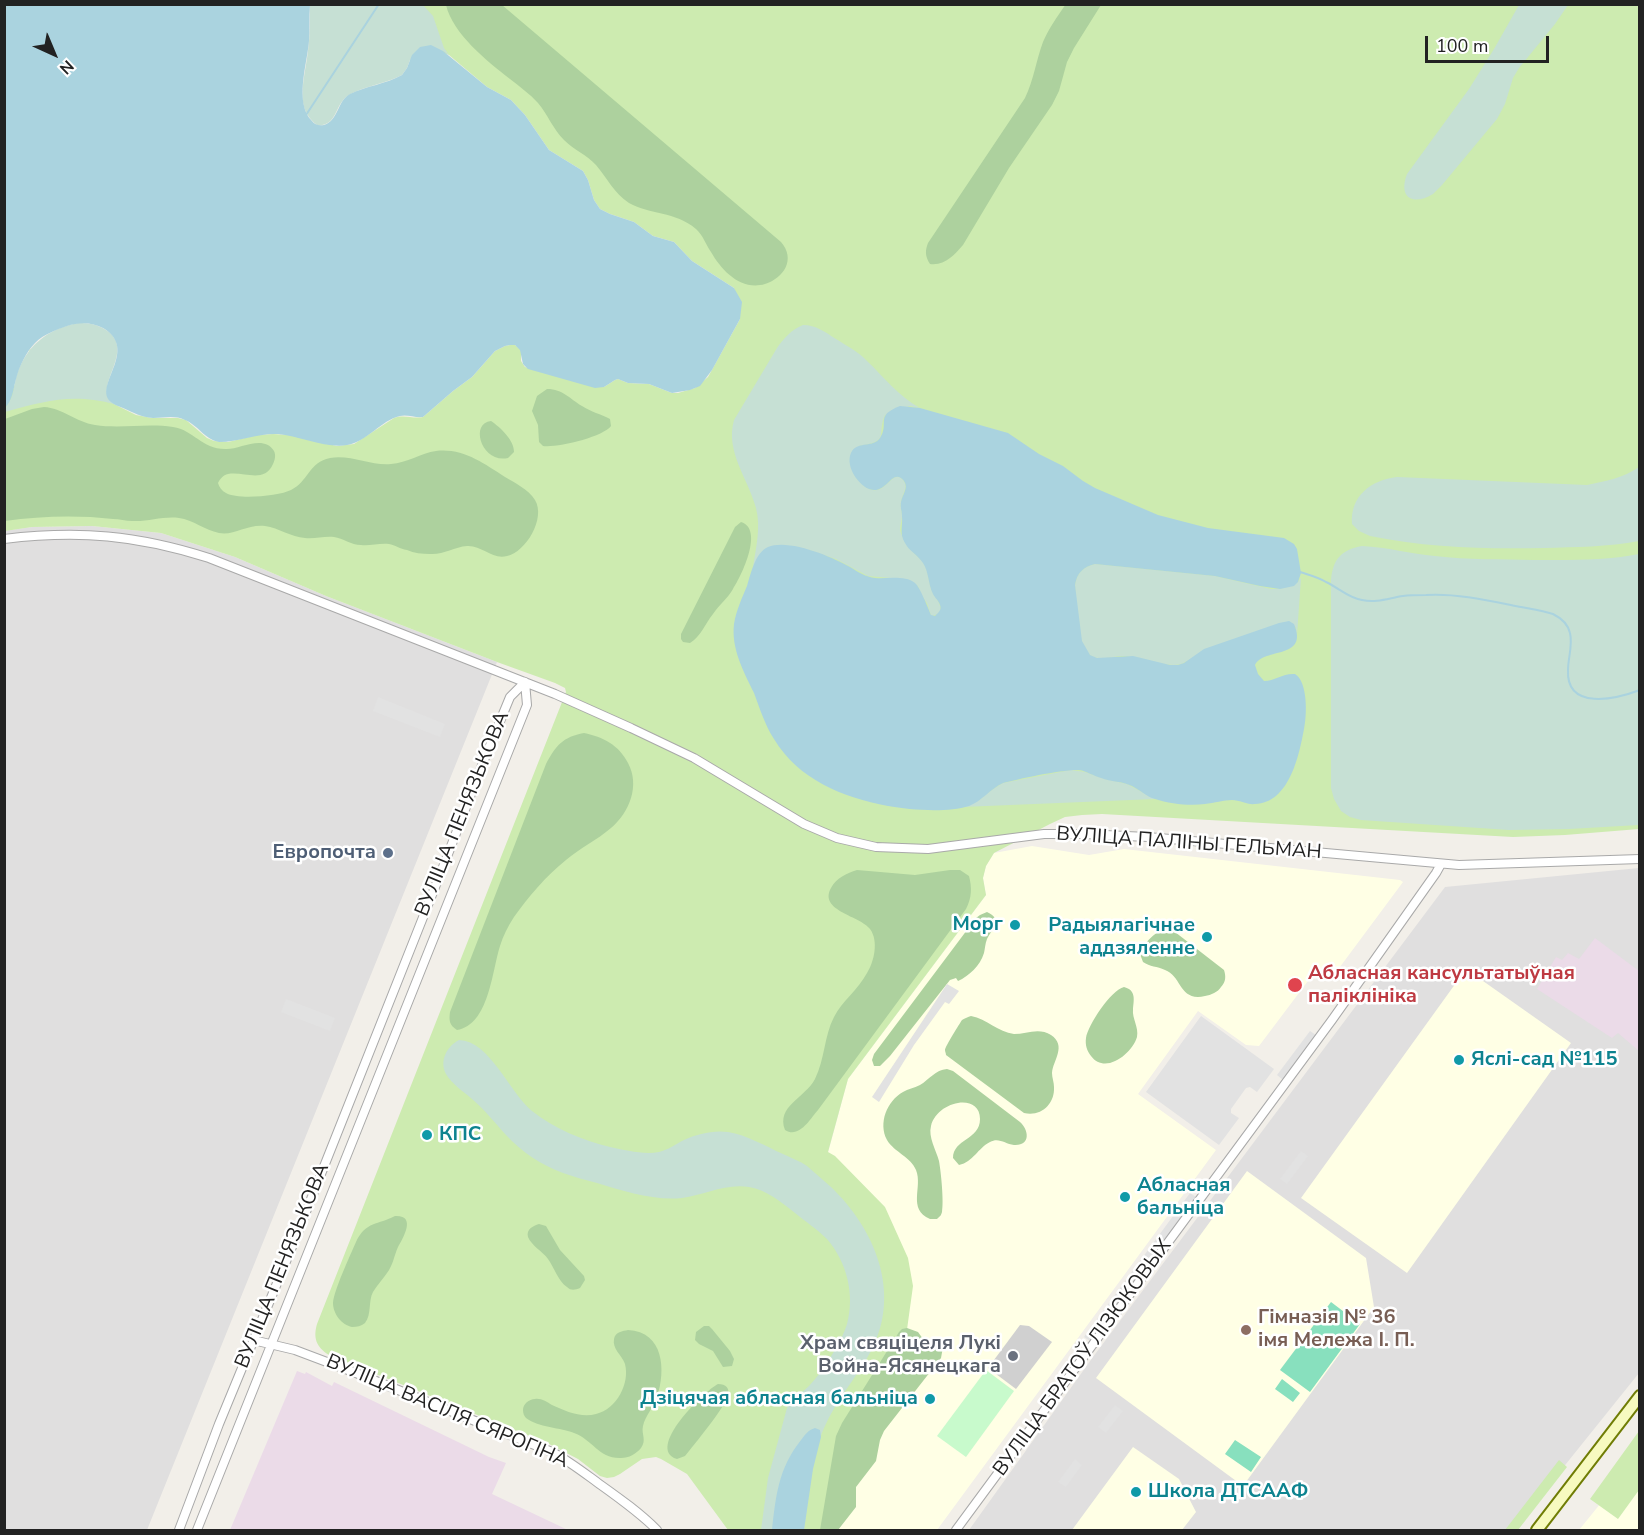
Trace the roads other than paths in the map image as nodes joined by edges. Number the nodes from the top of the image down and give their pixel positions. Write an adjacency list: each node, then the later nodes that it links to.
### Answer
1 (4, 539): 2 (street, ВУЛІЦА ПАЛІНЫ ГЕЛЬМАН)
2 (525, 682): 4 (street, ВУЛІЦА ПАЛІНЫ ГЕЛЬМАН); 5 (street, ВУЛІЦА ПЕНЯЗЬКОВА); 6 (street, ВУЛІЦА ПЕНЯЗЬКОВА)
3 (1640, 859): 4 (street, ВУЛІЦА ПАЛІНЫ ГЕЛЬМАН)
4 (1441, 864): 11 (street, ВУЛІЦА БРАТОЎ ЛІЗЮКОВЫХ)
5 (253, 1340): 6 (street, ВУЛІЦА ВАСІЛЯ СЯРОГІНА); 8 (street, ВУЛІЦА ПЕНЯЗЬКОВА)
6 (271, 1345): 9 (street, ВУЛІЦА ПЕНЯЗЬКОВА); 10 (street, ВУЛІЦА ВАСІЛЯ СЯРОГІНА)
7 (1640, 1396): 12 (main road)
8 (179, 1530)
9 (197, 1530)
10 (657, 1530)
11 (956, 1530)
12 (1537, 1530)

